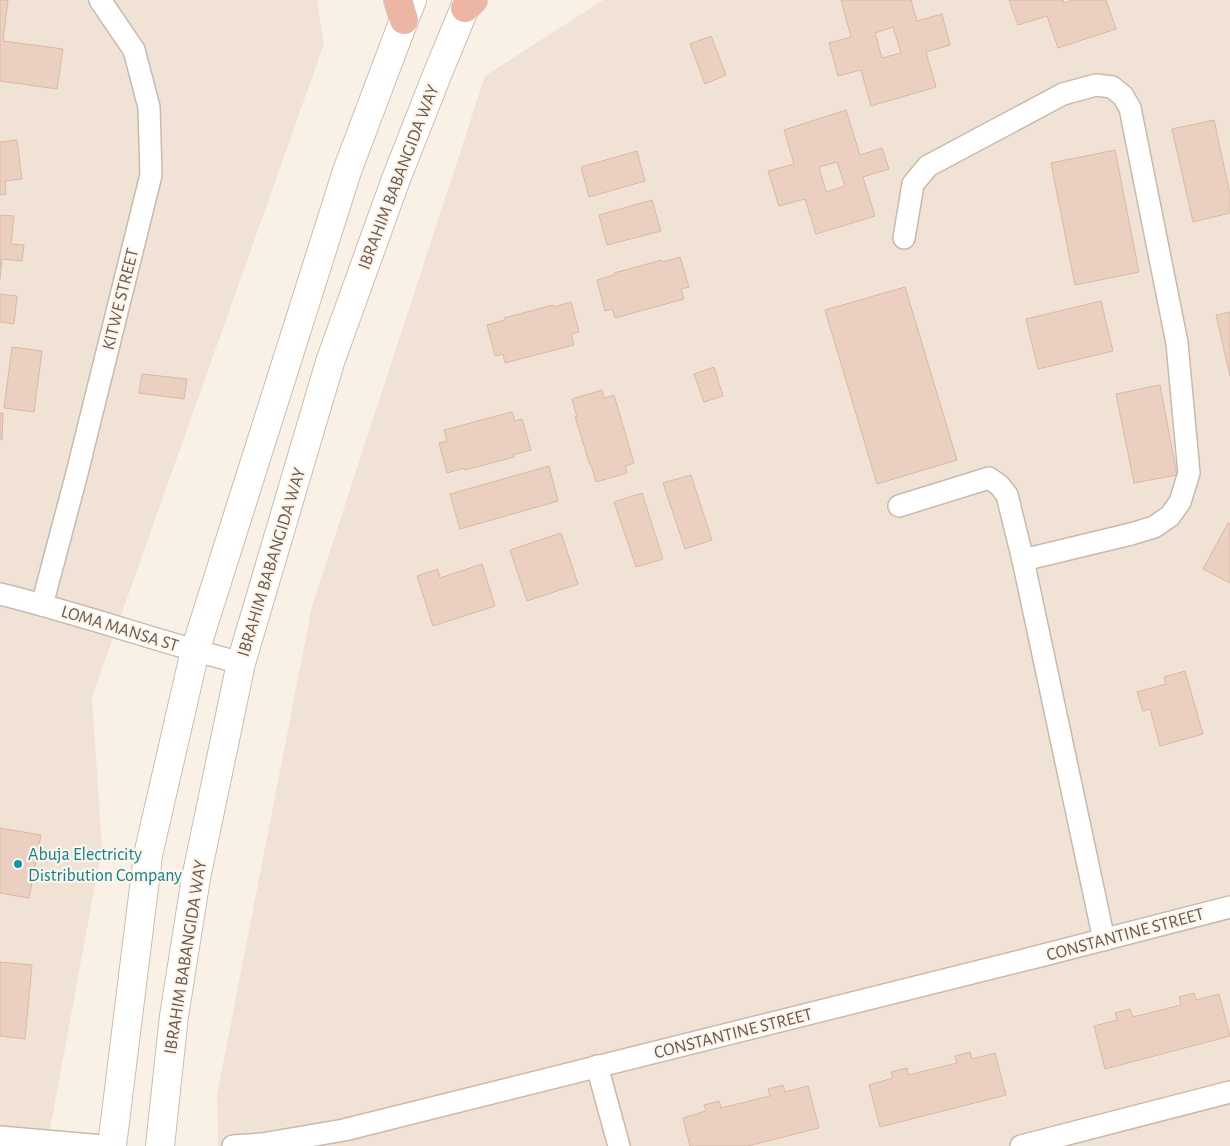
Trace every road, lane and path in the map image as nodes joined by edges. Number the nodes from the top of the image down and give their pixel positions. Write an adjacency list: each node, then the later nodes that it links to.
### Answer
1 (100, 0): 8 (street, KITWE STREET)
2 (469, 3): 10 (main road, IBRAHIM BABANGIDA WAY)
3 (405, 7): 9 (main road)
4 (904, 238): 6 (street)
5 (899, 506): 6 (street)
6 (1023, 560): 12 (street)
7 (0, 594): 8 (street, LOMA MANSA ST)
8 (42, 605): 9 (street, LOMA MANSA ST)
9 (195, 651): 10 (street, LOMA MANSA ST); 17 (main road)
10 (240, 663): 18 (main road, IBRAHIM BABANGIDA WAY)
11 (1230, 907): 12 (street, CONSTANTINE STREET)
12 (1104, 940): 13 (street, CONSTANTINE STREET)
13 (597, 1066): 19 (street, CONSTANTINE STREET); 20 (street)
14 (1230, 1092): 21 (street)
15 (0, 1137): 16 (street)
16 (103, 1146)
17 (112, 1146)
18 (160, 1146)
19 (233, 1146)
20 (618, 1146)
21 (1021, 1146)

